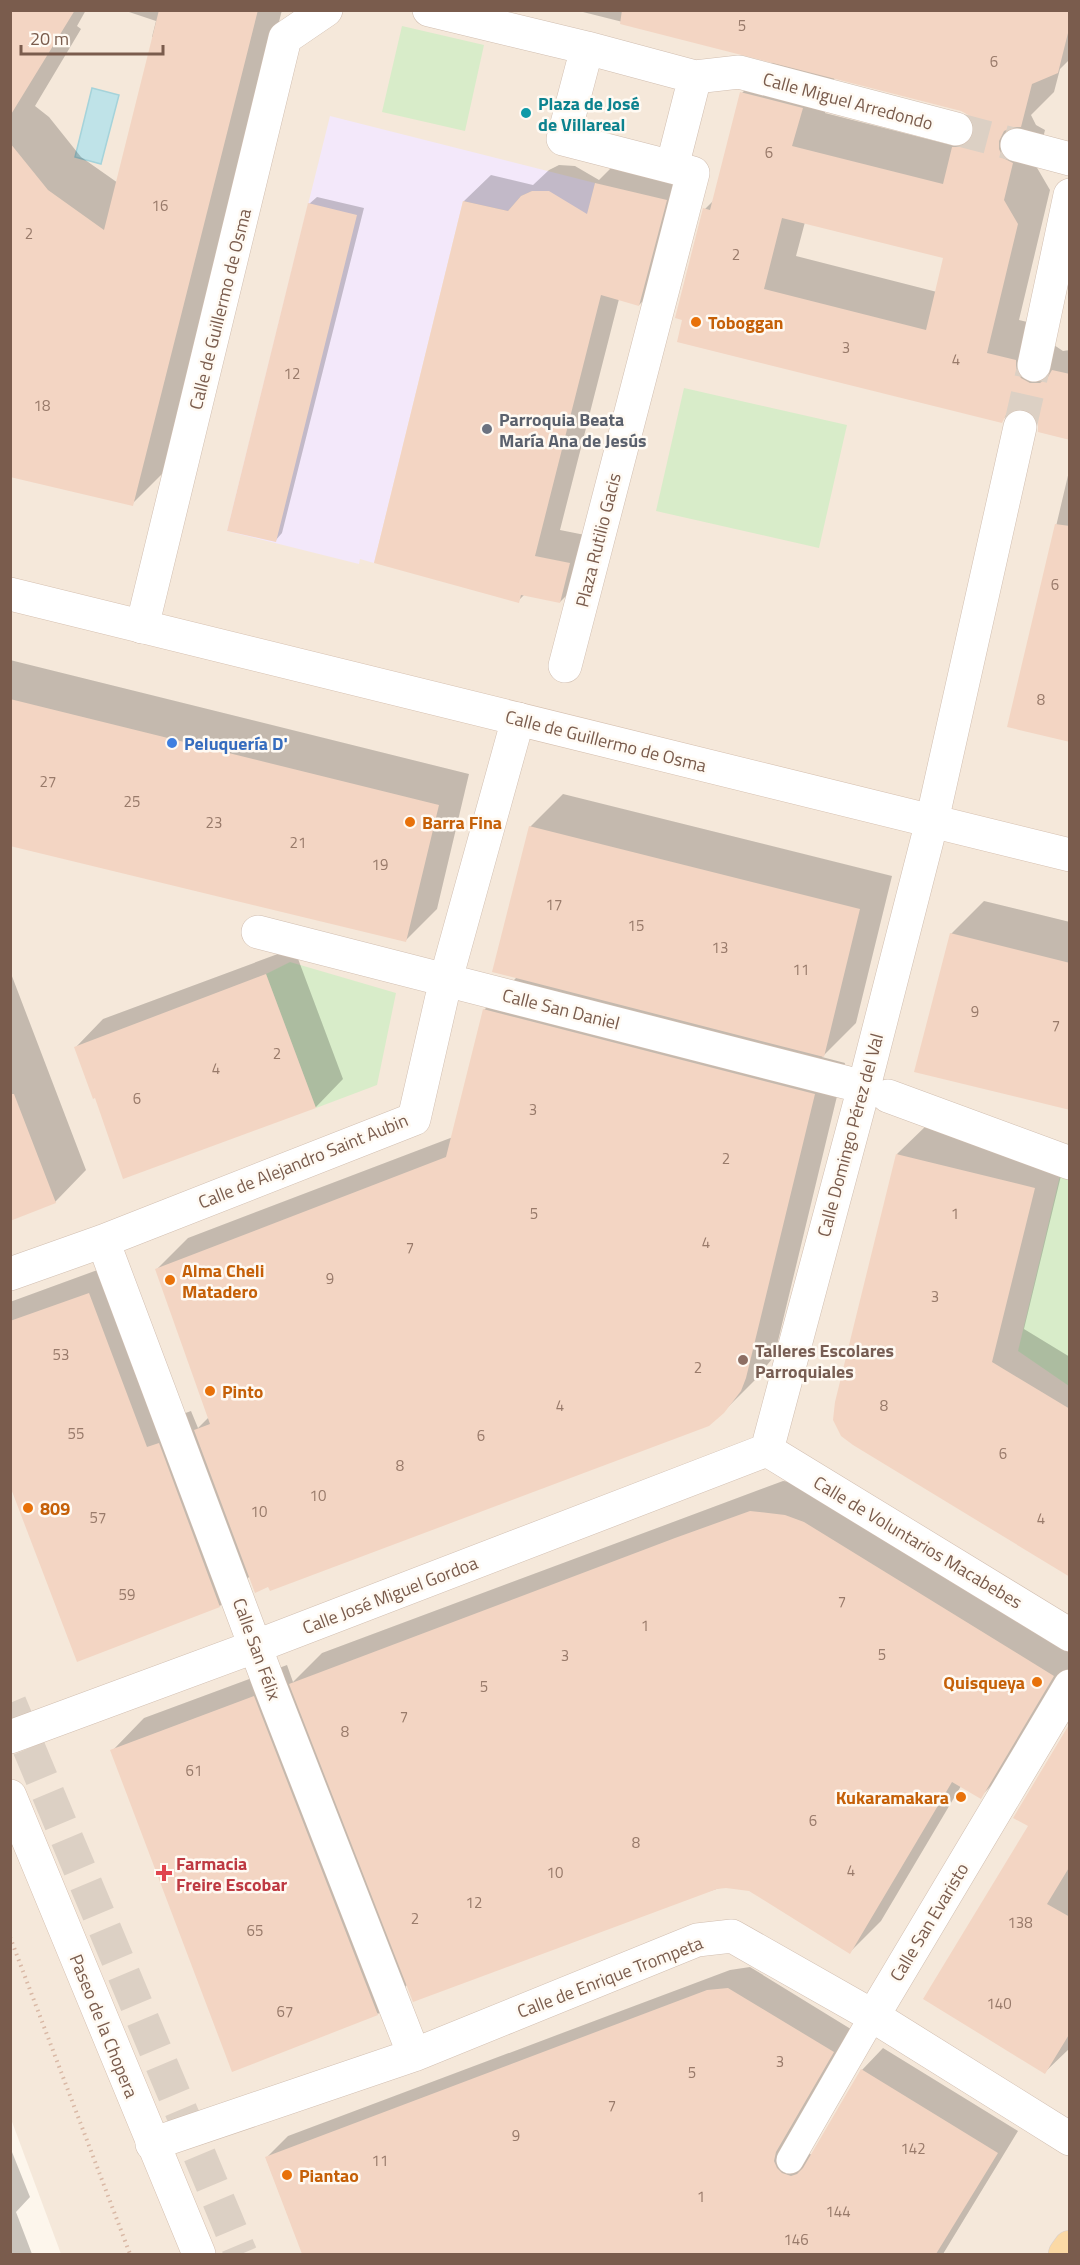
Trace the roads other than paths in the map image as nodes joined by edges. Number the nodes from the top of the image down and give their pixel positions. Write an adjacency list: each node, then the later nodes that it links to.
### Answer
1 (326, 10): 13 (street, Calle de Guillermo de Osma)
2 (429, 10): 3 (street)
3 (587, 48): 4 (street); 8 (street)
4 (695, 77): 5 (street, Calle Miguel Arredondo); 8 (street)
5 (956, 129)
6 (1017, 145): 7 (street)
7 (1070, 159)
8 (672, 167): 14 (street, Plaza Rutilio Gacis)
9 (1070, 195): 10 (street)
10 (1034, 365)
11 (1020, 427): 16 (street)
12 (10, 594): 13 (street, Calle de Guillermo de Osma)
13 (142, 627): 15 (street, Calle de Guillermo de Osma)
14 (565, 666)
15 (518, 719): 16 (street, Calle de Guillermo de Osma); 19 (street, Calle de Alejandro Saint Aubin)
16 (932, 821): 17 (street, Calle de Guillermo de Osma); 20 (street, Calle Domingo Pérez del Val)
17 (1070, 855)
18 (258, 932): 19 (street, Calle San Daniel)
19 (446, 979): 20 (street, Calle San Daniel); 22 (street, Calle de Alejandro Saint Aubin)
20 (876, 1091): 21 (street, Calle San Daniel); 24 (street, Calle Domingo Pérez del Val)
21 (1070, 1163)
22 (103, 1241): 23 (street, Calle de Alejandro Saint Aubin); 26 (street, Calle San Félix)
23 (10, 1274)
24 (767, 1450): 25 (street, Calle de Voluntarios Macabebes); 26 (street, Calle José Miguel Gordoa)
25 (1070, 1635)
26 (257, 1646): 28 (street, Calle José Miguel Gordoa); 31 (street, Calle San Félix)
27 (1070, 1686): 30 (street, Calle San Evaristo)
28 (10, 1737)
29 (10, 1796): 33 (street, Paseo de la Chopera)
30 (873, 2016): 31 (street, Calle de Enrique Trompeta); 32 (street, Calle de Enrique Trompeta); 34 (lane, Calle San Evaristo)
31 (414, 2055): 33 (street, Calle de Enrique Trompeta)
32 (1070, 2139)
33 (152, 2144): 36 (street, Paseo de la Chopera)
34 (790, 2160)
35 (1070, 2247): 37 (main road)
36 (199, 2254)
37 (1065, 2254)

